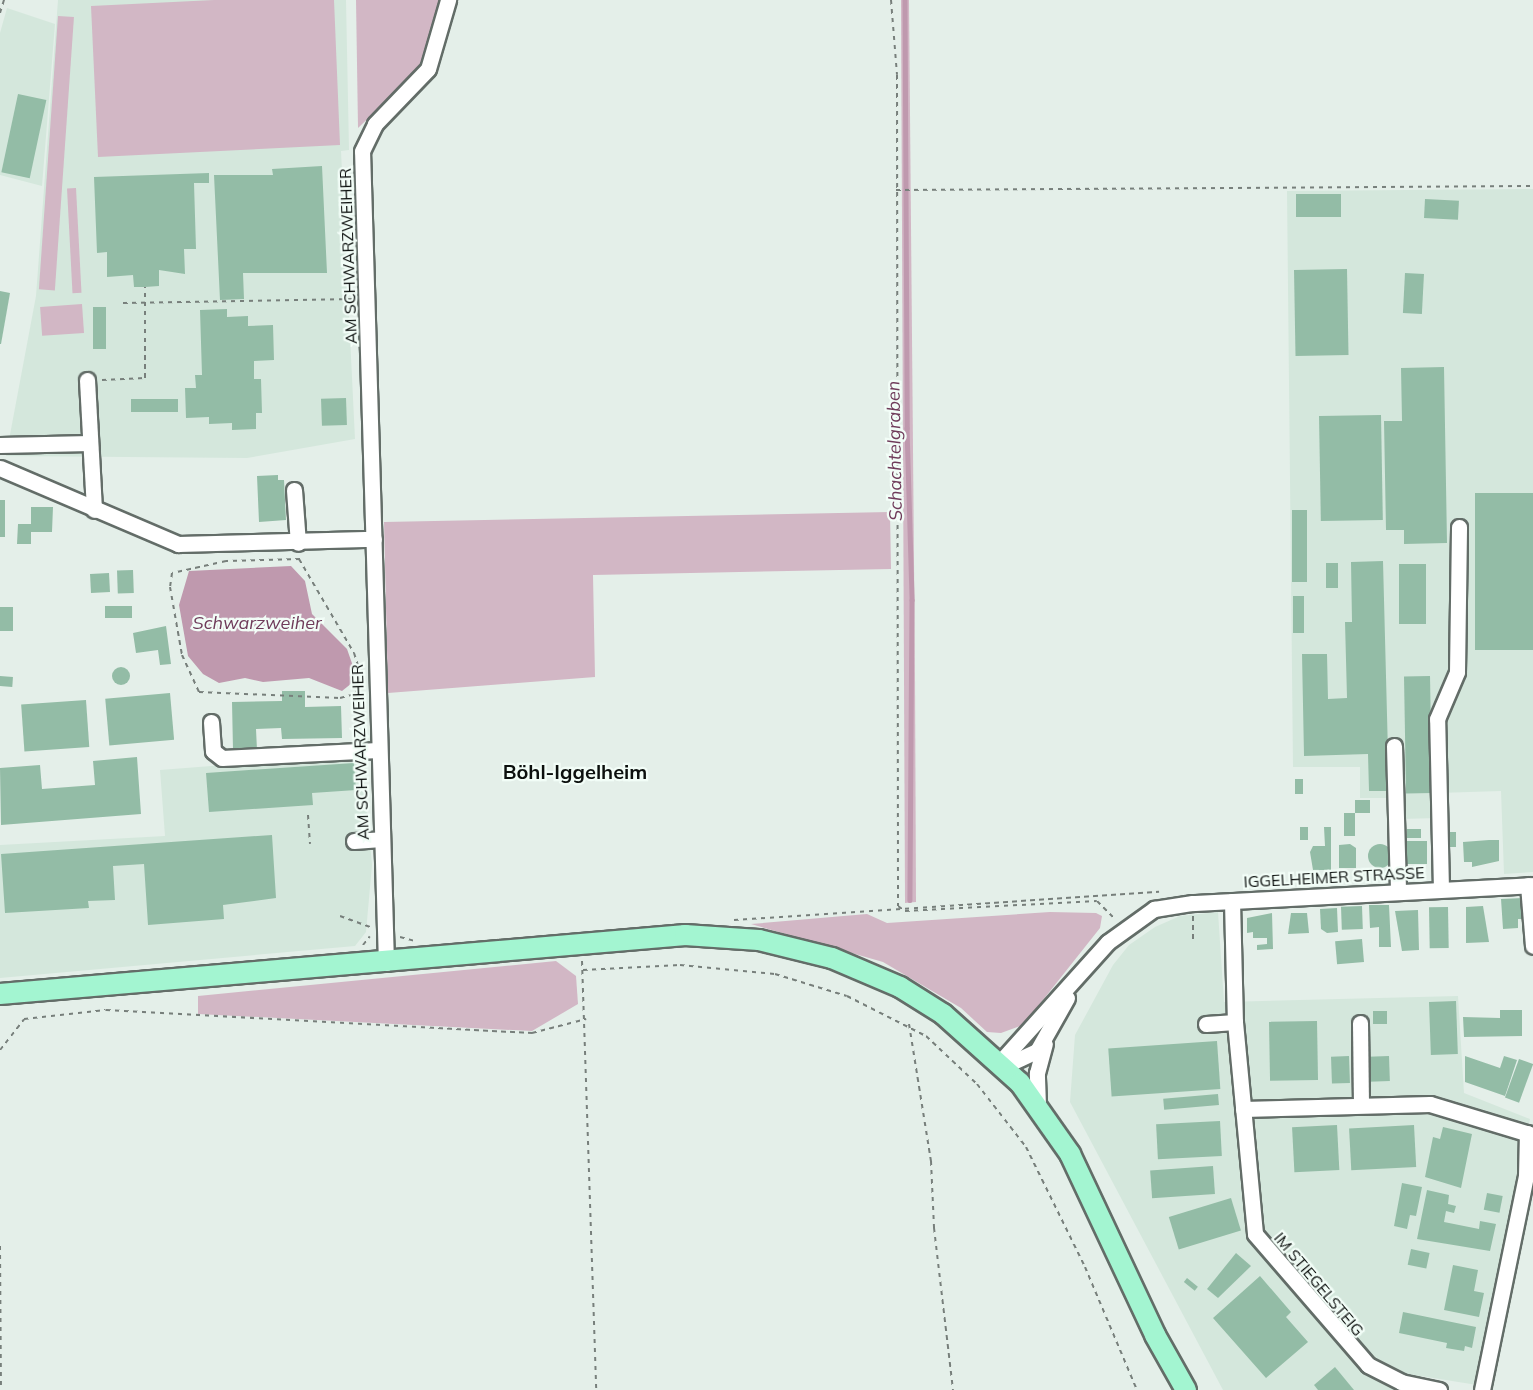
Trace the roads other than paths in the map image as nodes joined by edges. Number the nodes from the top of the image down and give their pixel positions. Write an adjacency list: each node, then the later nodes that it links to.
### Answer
1 (448, 0): 9 (street, AM SCHWARZWEIHER)
2 (87, 380): 3 (street)
3 (90, 443): 4 (street); 7 (street)
4 (0, 445)
5 (0, 468): 7 (street)
6 (294, 490): 10 (street)
7 (94, 510): 10 (street)
8 (1459, 527): 17 (street)
9 (374, 539): 10 (street); 13 (street, AM SCHWARZWEIHER)
10 (293, 543)
11 (211, 722): 13 (street)
12 (1394, 746): 18 (street)
13 (378, 750): 14 (street, AM SCHWARZWEIHER)
14 (381, 839): 15 (street); 21 (street, AM SCHWARZWEIHER)
15 (354, 841)
16 (1530, 885): 17 (street, IGGELHEIMER STRASSE); 20 (street)
17 (1441, 889): 18 (street, IGGELHEIMER STRASSE)
18 (1398, 891): 19 (street, IGGELHEIMER STRASSE)
19 (1232, 901): 22 (street, IGGELHEIMER STRASSE); 24 (street, IM STIEGELSTEIG)
20 (1533, 946)
21 (386, 963): 23 (main road); 28 (main road)
22 (1074, 984): 27 (street); 28 (street)
23 (0, 994)
24 (1235, 1022): 26 (street); 31 (street, IM STIEGELSTEIG)
25 (1360, 1023): 29 (street)
26 (1206, 1024)
27 (1046, 1042): 28 (street); 30 (street)
28 (1000, 1062): 30 (main road)
29 (1361, 1104): 31 (street); 32 (street)
30 (1038, 1106): 33 (main road)
31 (1243, 1109): 34 (street, IM STIEGELSTEIG)
32 (1530, 1134): 35 (street)
33 (1186, 1390)
34 (1439, 1390)
35 (1482, 1390)

